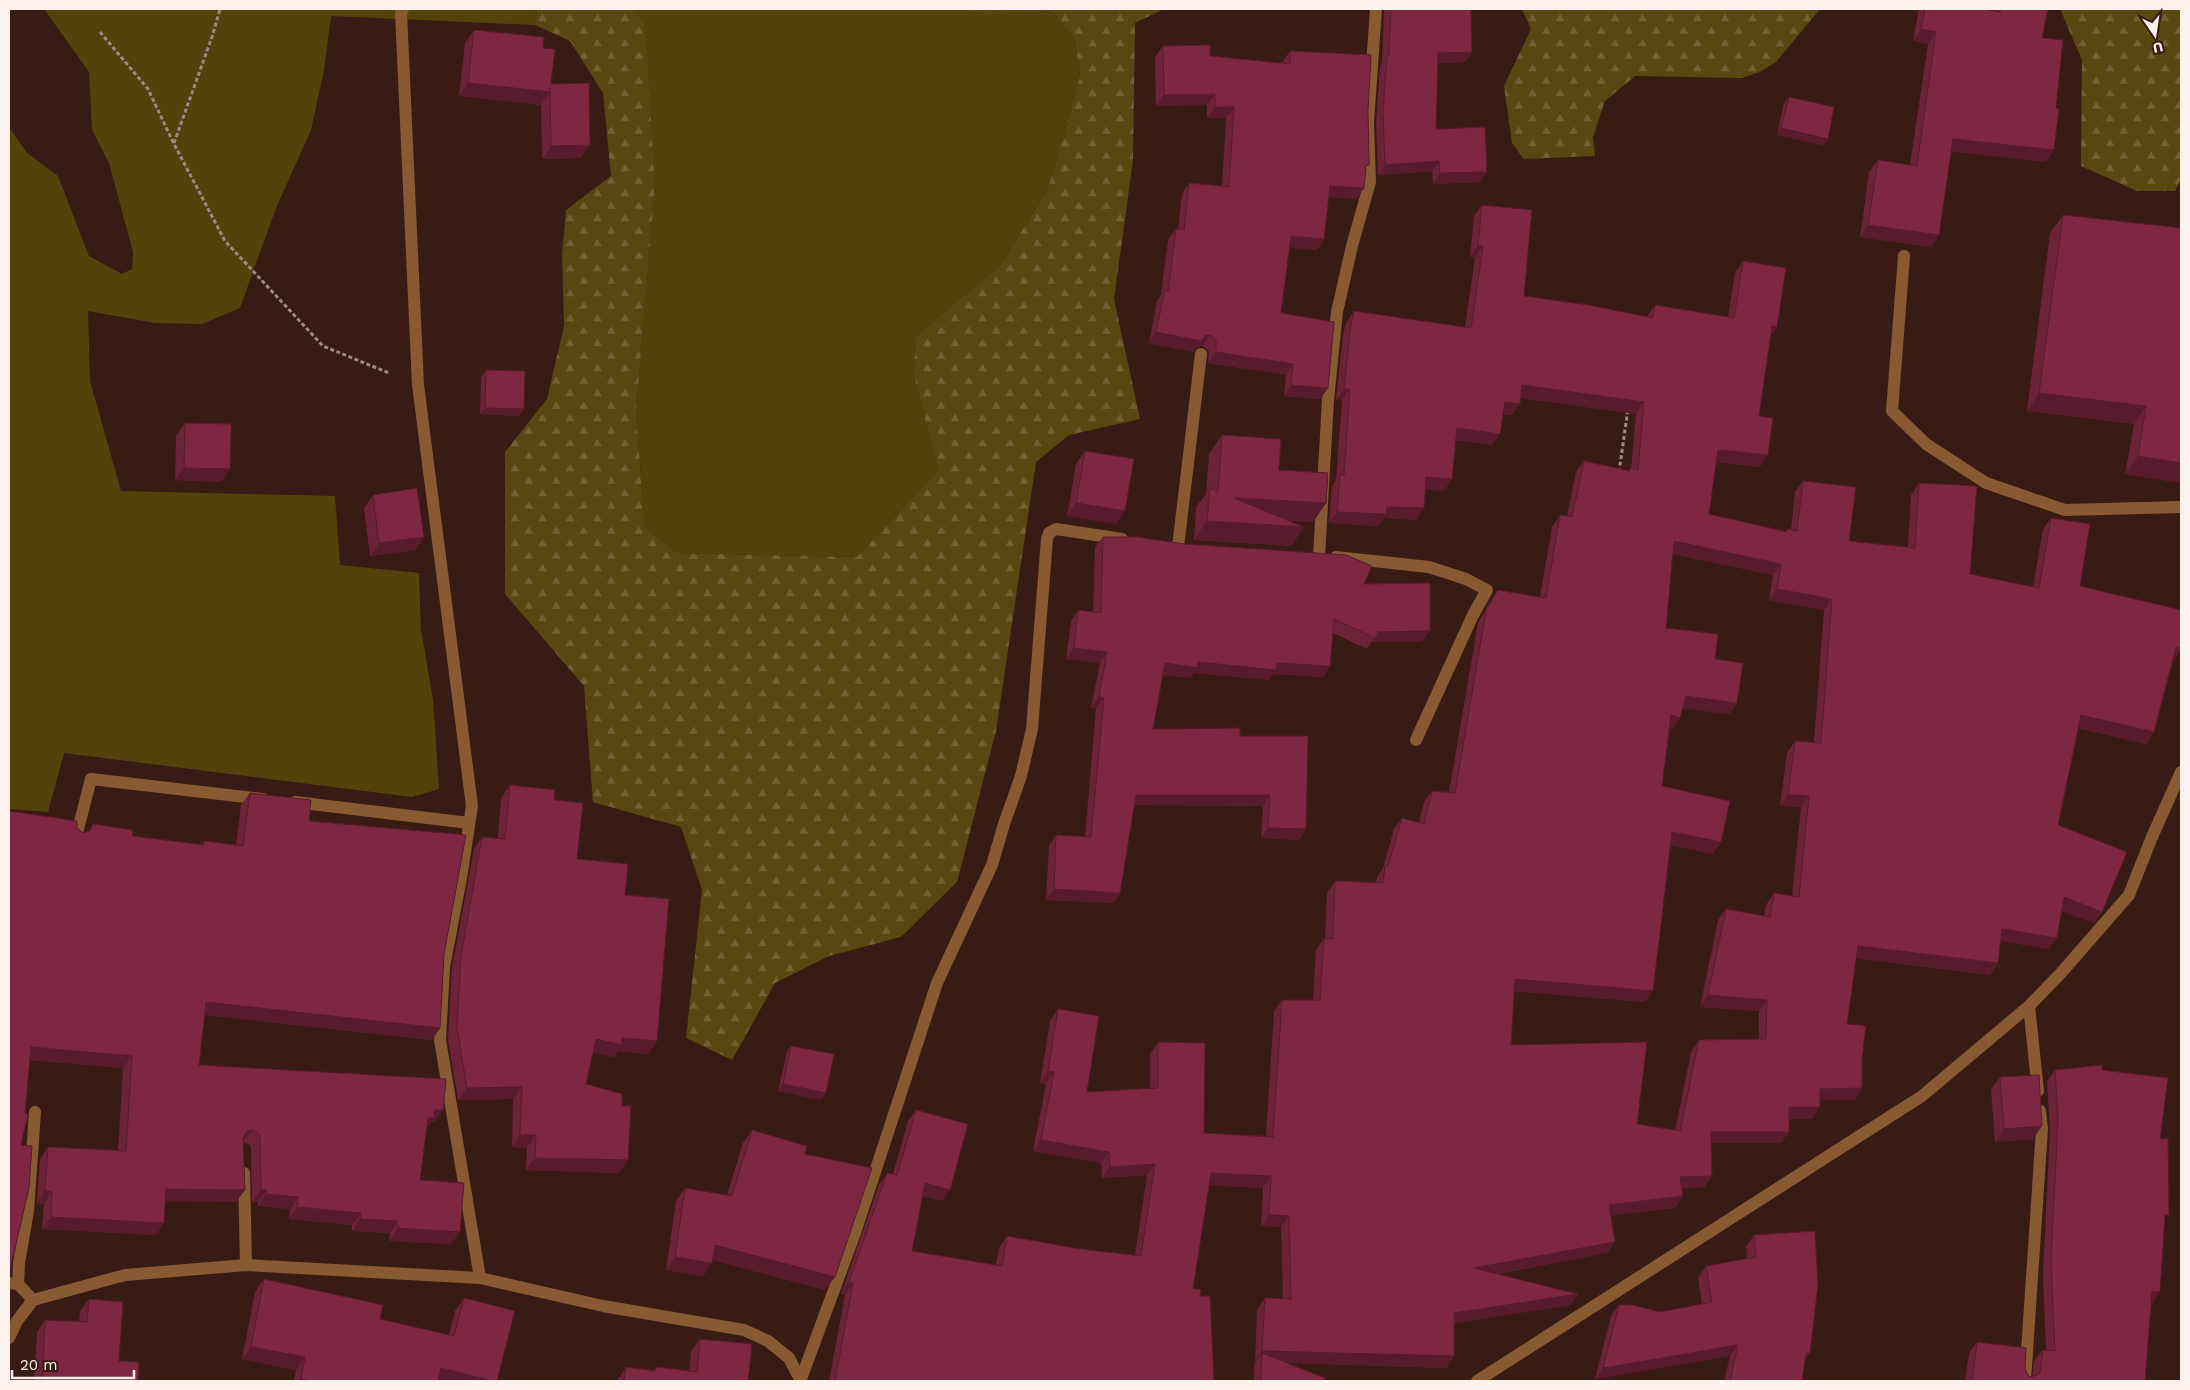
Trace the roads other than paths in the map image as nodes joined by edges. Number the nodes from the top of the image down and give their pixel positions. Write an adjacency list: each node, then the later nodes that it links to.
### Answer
1 (403, 9): 10 (street)
2 (1376, 9): 8 (street)
3 (1904, 256): 5 (street)
4 (1200, 354): 7 (street)
5 (2181, 507)
6 (1131, 540): 20 (street)
7 (1178, 547)
8 (1416, 740)
9 (2181, 772): 12 (street)
10 (469, 822): 11 (street); 16 (street)
11 (76, 837)
12 (2029, 1006): 21 (street); 22 (street)
13 (35, 1112): 17 (street)
14 (243, 1159): 15 (street)
15 (246, 1265): 16 (street); 18 (street)
16 (480, 1278): 20 (street)
17 (14, 1283): 18 (street)
18 (33, 1300): 19 (street)
19 (9, 1338)
20 (801, 1380)
21 (1477, 1381)
22 (2025, 1381)

